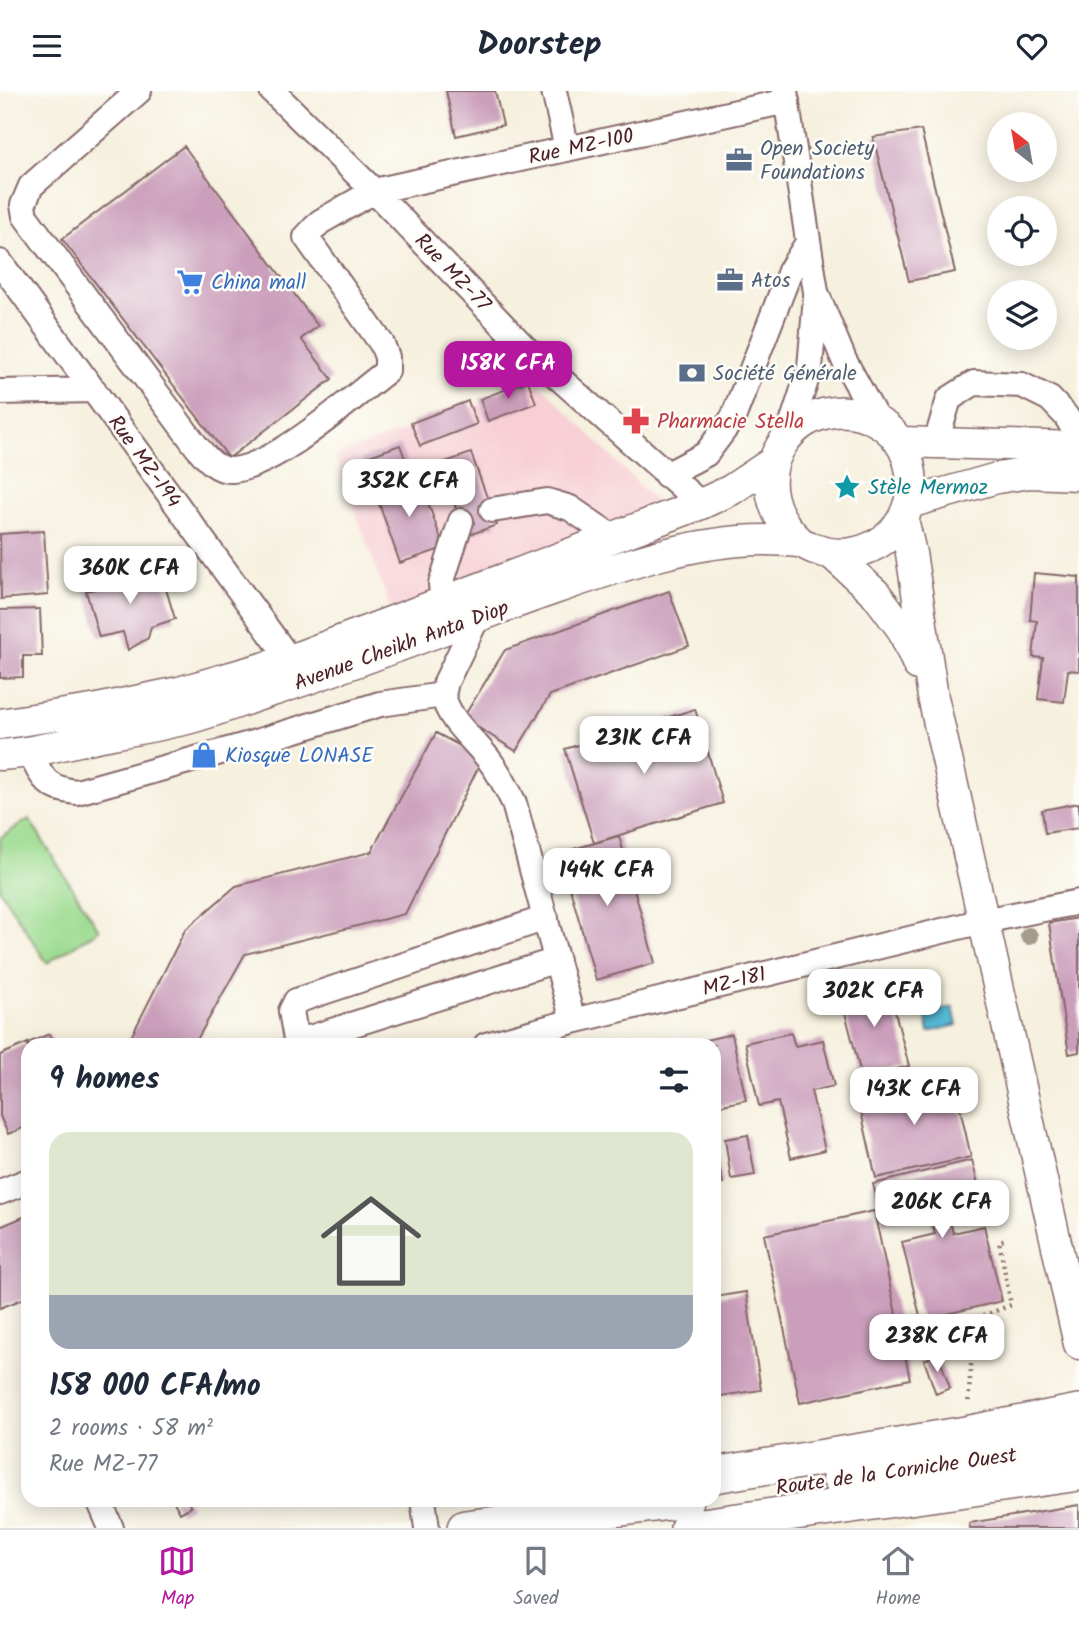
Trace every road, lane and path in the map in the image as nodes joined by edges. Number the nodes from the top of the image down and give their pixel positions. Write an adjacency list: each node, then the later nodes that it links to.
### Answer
1 (139, 91): 6 (street, Rue MZ-100)
2 (272, 91): 6 (street, Rue MZ-77)
3 (554, 91): 5 (street)
4 (786, 96): 5 (street, Rue MZ-100); 7 (street)
5 (567, 149): 6 (street, Rue MZ-100)
6 (374, 191): 19 (street, Rue MZ-77)
7 (807, 244): 9 (street); 19 (street)
8 (0, 262): 10 (street, Rue MZ-194)
9 (816, 292): 12 (street); 13 (street)
10 (93, 390): 11 (street); 30 (street, Rue MZ-194)
11 (0, 392)
12 (878, 422): 13 (main road); 15 (main road)
13 (788, 436): 18 (main road)
14 (1079, 438): 16 (street)
15 (900, 442): 16 (main road); 23 (main road)
16 (936, 442): 17 (main road)
17 (1079, 447)
18 (773, 462): 21 (main road, Avenue Cheikh Anta Diop); 26 (main road)
19 (666, 475): 21 (street, Rue MZ-77)
20 (1079, 475): 23 (main road)
21 (701, 504): 25 (main road, Avenue Cheikh Anta Diop)
22 (492, 510): 25 (street)
23 (906, 511): 27 (main road); 32 (main road)
24 (461, 521): 28 (street)
25 (614, 538): 28 (main road, Avenue Cheikh Anta Diop)
26 (800, 542): 27 (main road); 29 (main road, Avenue Cheikh Anta Diop)
27 (832, 554): 32 (main road)
28 (443, 604): 30 (main road, Avenue Cheikh Anta Diop)
29 (478, 618): 31 (street); 34 (main road, Avenue Cheikh Anta Diop)
30 (290, 660): 33 (main road, Avenue Cheikh Anta Diop)
31 (443, 695): 34 (street); 36 (street)
32 (933, 697): 37 (main road)
33 (0, 724)
34 (14, 753)
35 (1079, 902): 37 (street, MZ-181)
36 (546, 918): 38 (street); 40 (street)
37 (983, 921): 39 (street, MZ-181); 48 (main road)
38 (557, 960): 39 (street); 41 (street)
39 (573, 1021): 42 (street, MZ-181)
40 (296, 1038)
41 (313, 1038)
42 (511, 1038)
43 (21, 1184): 44 (street)
44 (0, 1192)
45 (1008, 1239): 46 (path)
46 (965, 1323): 47 (path); 50 (path)
47 (915, 1332)
48 (1079, 1343)
49 (1079, 1412): 50 (highway)
50 (966, 1434): 53 (highway)
51 (1079, 1446): 55 (highway, Route de la Corniche Ouest)
52 (1079, 1473): 62 (highway, Route de la Corniche Ouest)
53 (721, 1474)
54 (1079, 1494): 63 (highway)
55 (721, 1495)
56 (102, 1507): 59 (street)
57 (424, 1507): 60 (street)
58 (613, 1507): 61 (highway)
59 (111, 1528)
60 (427, 1528)
61 (465, 1528)
62 (688, 1528)
63 (851, 1528)

